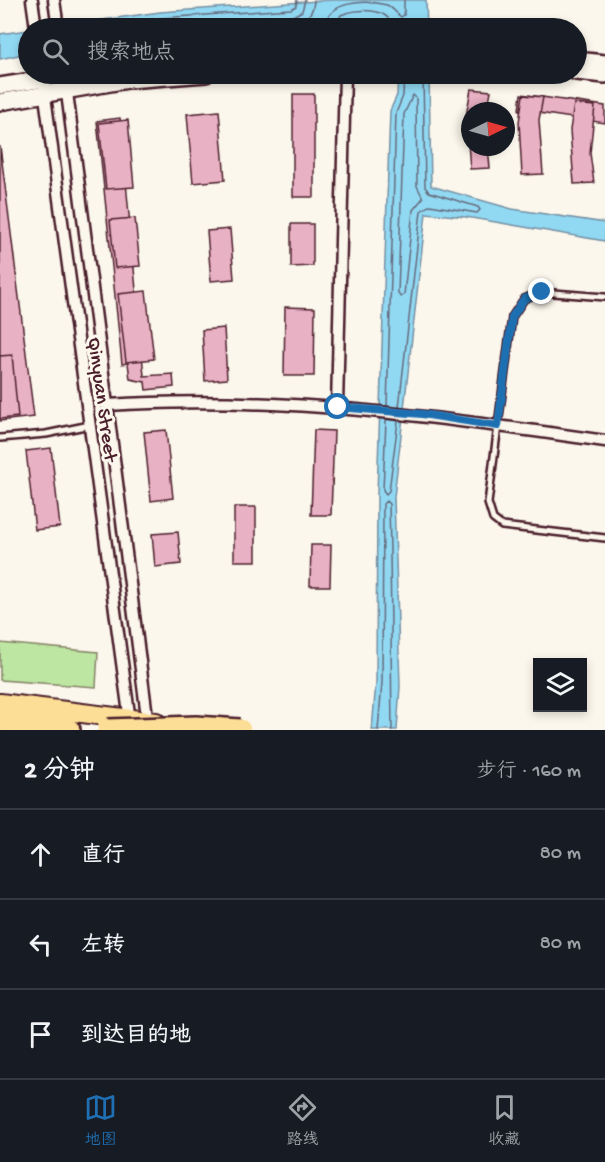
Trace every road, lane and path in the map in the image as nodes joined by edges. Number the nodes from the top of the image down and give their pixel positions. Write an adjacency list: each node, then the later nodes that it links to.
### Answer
1 (32, 0): 3 (street)
2 (54, 0): 4 (street)
3 (35, 18)
4 (56, 18)
5 (587, 61): 6 (street)
6 (605, 63)
7 (587, 73): 8 (street)
8 (605, 75)
9 (22, 84): 14 (street)
10 (39, 84): 15 (street)
11 (43, 84): 19 (street, Qinyuan Street)
12 (69, 84): 17 (street, Qinyuan Street)
13 (345, 84): 18 (street)
14 (0, 86)
15 (0, 102)
16 (605, 297): 20 (lane)
17 (108, 405): 18 (street); 27 (street, Qinyuan Street)
18 (338, 407): 20 (street)
19 (90, 425): 21 (lane); 26 (street, Qinyuan Street)
20 (498, 426): 22 (street); 23 (lane)
21 (0, 438)
22 (605, 441)
23 (605, 538)
24 (0, 703): 26 (main road)
25 (0, 722): 28 (highway)
26 (130, 724): 27 (main road)
27 (148, 725): 30 (main road)
28 (69, 730)
29 (108, 730): 31 (highway, bridge)
30 (205, 730)
31 (240, 730)

